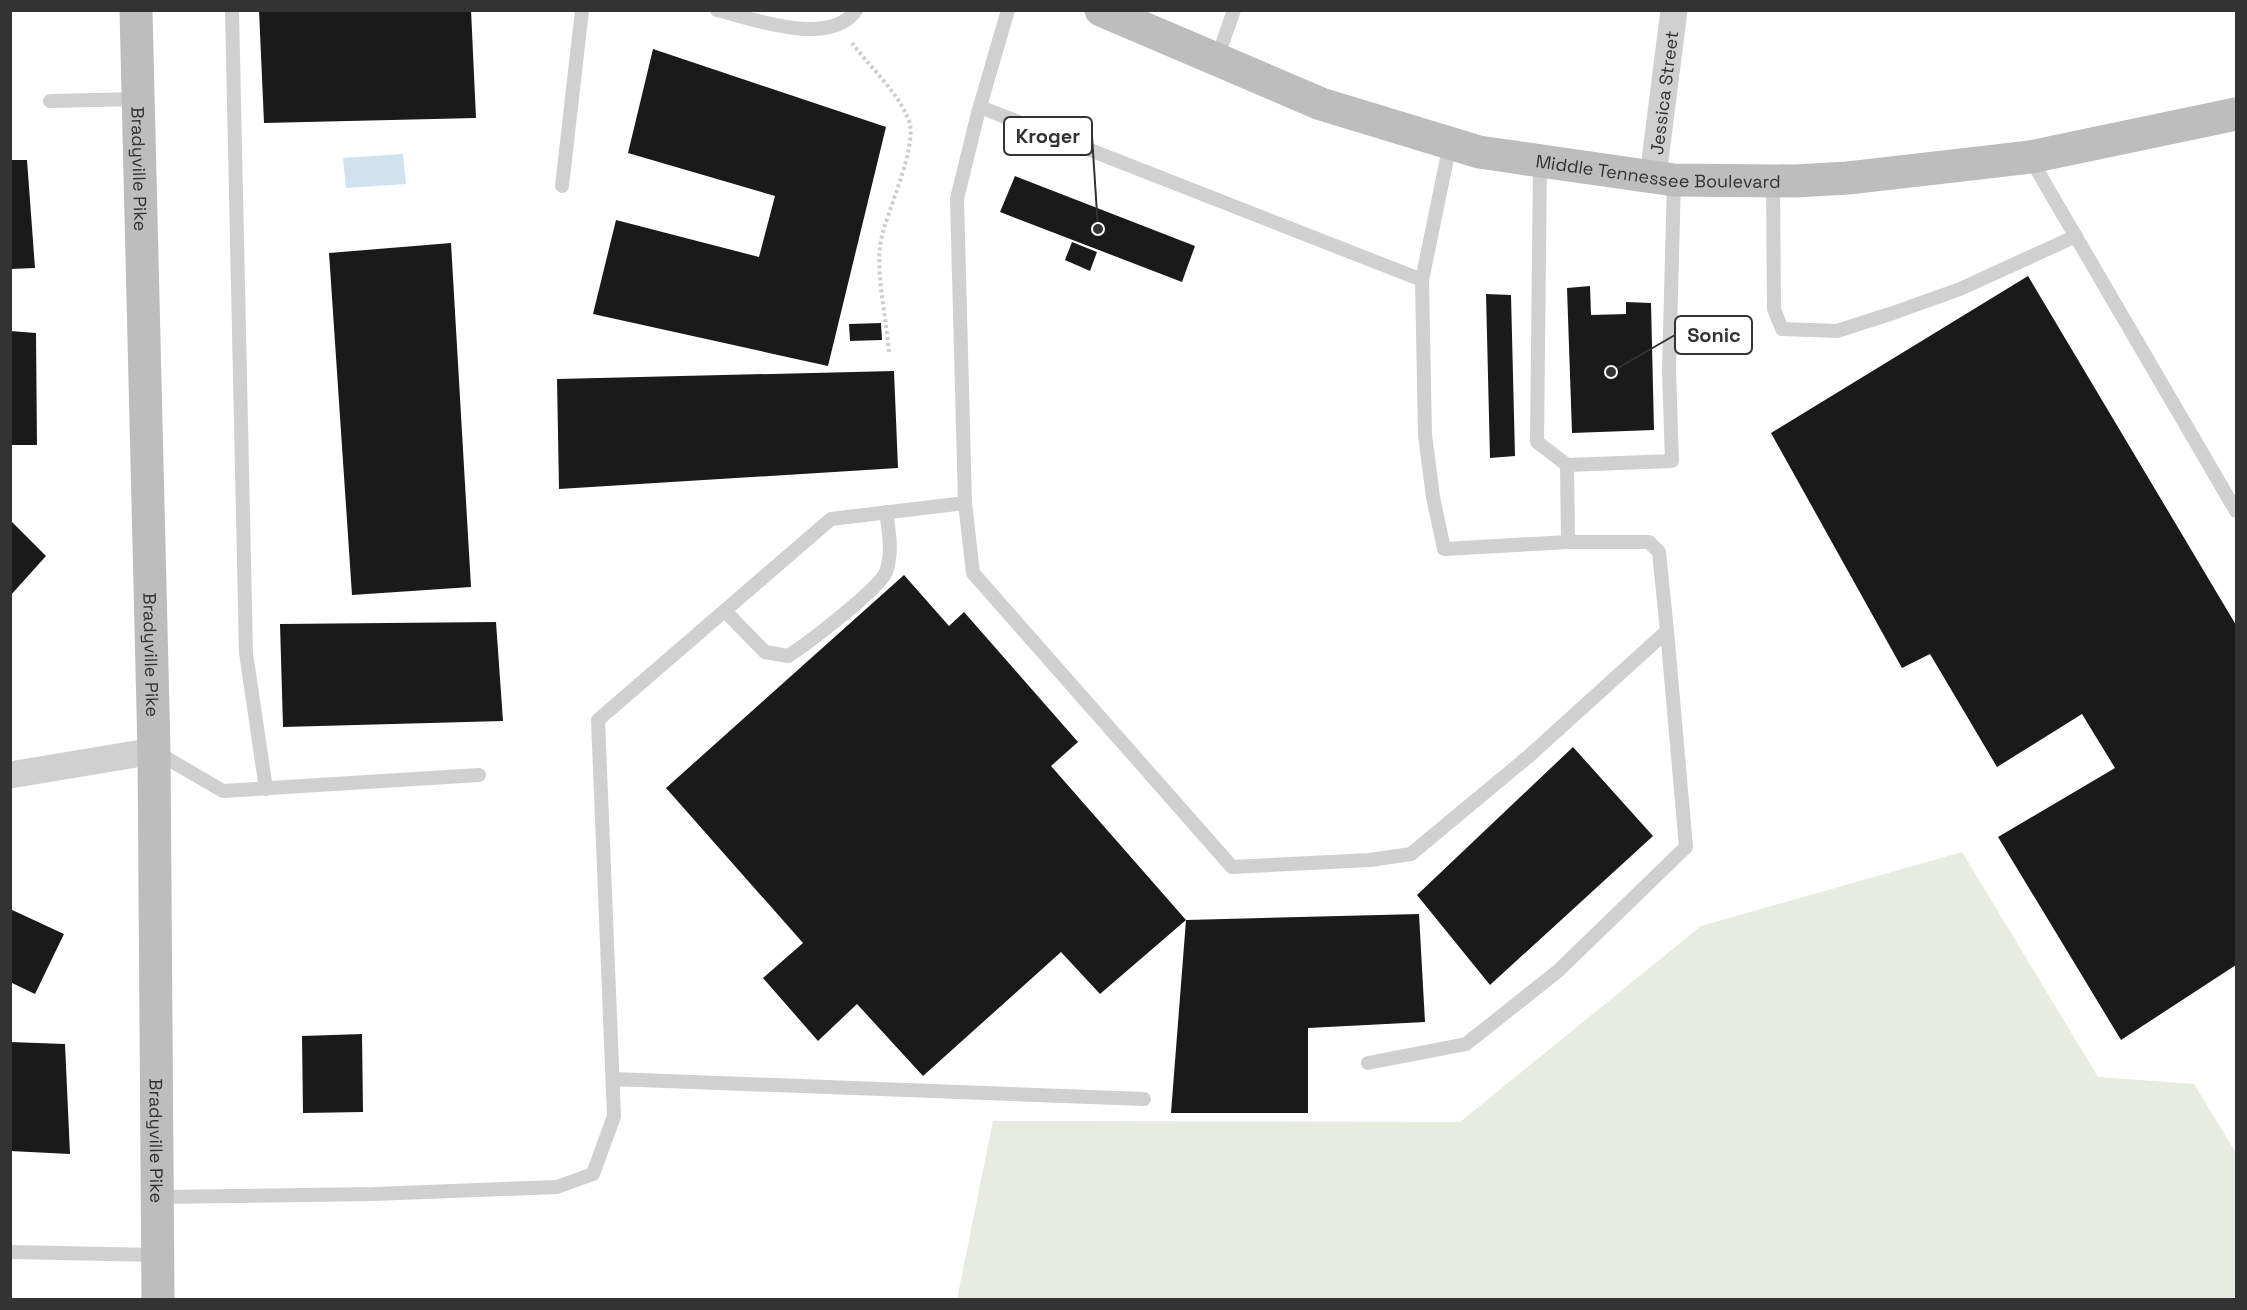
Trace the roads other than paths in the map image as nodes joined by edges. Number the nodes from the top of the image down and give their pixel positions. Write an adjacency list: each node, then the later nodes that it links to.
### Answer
1 (136, 10): 11 (main road, Bradyville Pike)
2 (232, 10): 33 (lane)
3 (582, 10): 20 (lane)
4 (717, 10): 5 (lane)
5 (856, 10)
6 (1008, 10): 13 (lane)
7 (1101, 10): 10 (main road, Middle Tennessee Boulevard)
8 (1234, 10): 10 (lane)
9 (1674, 10): 18 (street, Jessica Street)
10 (1217, 59): 15 (main road, Middle Tennessee Boulevard)
11 (139, 99): 12 (lane); 30 (main road, Bradyville Pike)
12 (50, 101)
13 (980, 107): 22 (lane); 24 (lane)
14 (2236, 114): 16 (main road, Middle Tennessee Boulevard)
15 (1450, 143): 17 (main road, Middle Tennessee Boulevard); 22 (lane)
16 (2030, 157): 19 (main road, Middle Tennessee Boulevard); 21 (lane)
17 (1539, 161): 18 (main road, Middle Tennessee Boulevard); 23 (lane)
18 (1664, 178): 19 (main road, Middle Tennessee Boulevard); 23 (lane)
19 (1773, 181): 21 (lane)
20 (562, 186)
21 (2076, 236): 25 (lane)
22 (1422, 280): 27 (lane)
23 (1567, 465): 27 (lane)
24 (965, 503): 26 (lane); 29 (lane)
25 (2236, 511)
26 (886, 512): 28 (lane); 28 (lane)
27 (1568, 542): 29 (lane)
28 (725, 611): 35 (lane)
29 (1667, 631): 34 (lane)
30 (154, 751): 31 (street); 33 (lane); 37 (main road, Bradyville Pike)
31 (10, 775)
32 (479, 775): 33 (lane)
33 (266, 789)
34 (1368, 1063)
35 (613, 1079): 36 (lane); 37 (lane)
36 (1144, 1099)
37 (158, 1197): 39 (main road, Bradyville Pike)
38 (10, 1252): 39 (lane)
39 (158, 1255): 40 (main road, Bradyville Pike)
40 (158, 1299)

